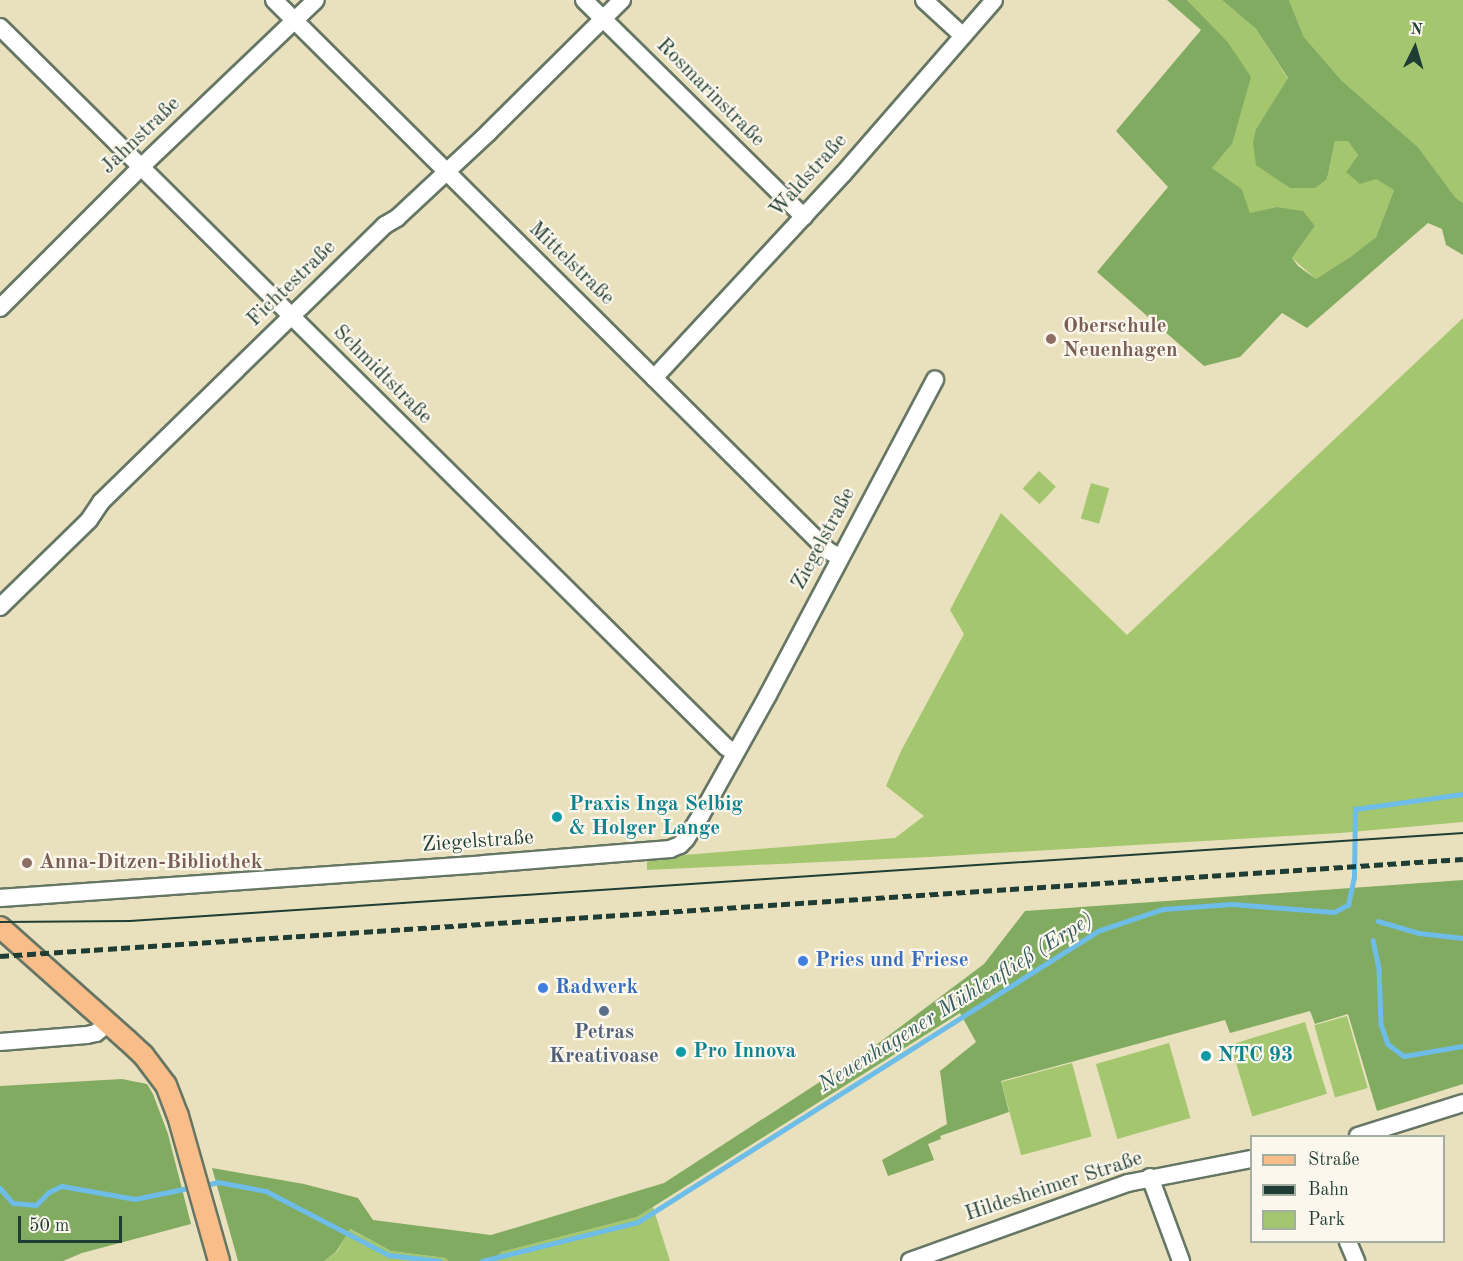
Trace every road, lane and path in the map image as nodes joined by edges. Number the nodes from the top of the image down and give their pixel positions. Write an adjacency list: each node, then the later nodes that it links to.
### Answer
1 (274, 0): 8 (street, Mittelstraße)
2 (316, 0): 8 (street, Jahnstraße)
3 (584, 0): 7 (street, Rosmarinstraße)
4 (622, 0): 7 (street, Fichtestraße)
5 (924, 0): 10 (street)
6 (994, 0): 10 (street, Waldstraße)
7 (603, 19): 12 (street, Fichtestraße); 13 (street, Rosmarinstraße)
8 (295, 21): 11 (street, Jahnstraße); 12 (street, Mittelstraße)
9 (0, 27): 11 (street, Schmidtstraße)
10 (963, 36): 13 (street, Waldstraße)
11 (140, 168): 14 (street, Jahnstraße); 15 (street, Schmidtstraße)
12 (445, 173): 15 (street, Fichtestraße); 16 (street, Mittelstraße)
13 (804, 217): 16 (street, Waldstraße)
14 (3, 298)
15 (291, 317): 19 (street, Fichtestraße); 20 (street, Schmidtstraße)
16 (654, 378): 18 (street, Mittelstraße)
17 (935, 379): 18 (street, Ziegelstraße)
18 (839, 557): 20 (street, Ziegelstraße)
19 (0, 607)
20 (735, 753): 21 (street, Ziegelstraße)
21 (0, 897)
22 (0, 927): 23 (main road)
23 (109, 1022): 24 (street); 30 (main road)
24 (0, 1042)
25 (1463, 1103): 26 (street)
26 (1364, 1135)
27 (1250, 1160): 28 (street, Hildesheimer Straße)
28 (1150, 1177): 31 (street, Hildesheimer Straße); 32 (street)
29 (1348, 1243): 33 (street)
30 (219, 1261)
31 (910, 1261)
32 (1181, 1261)
33 (1356, 1261)

